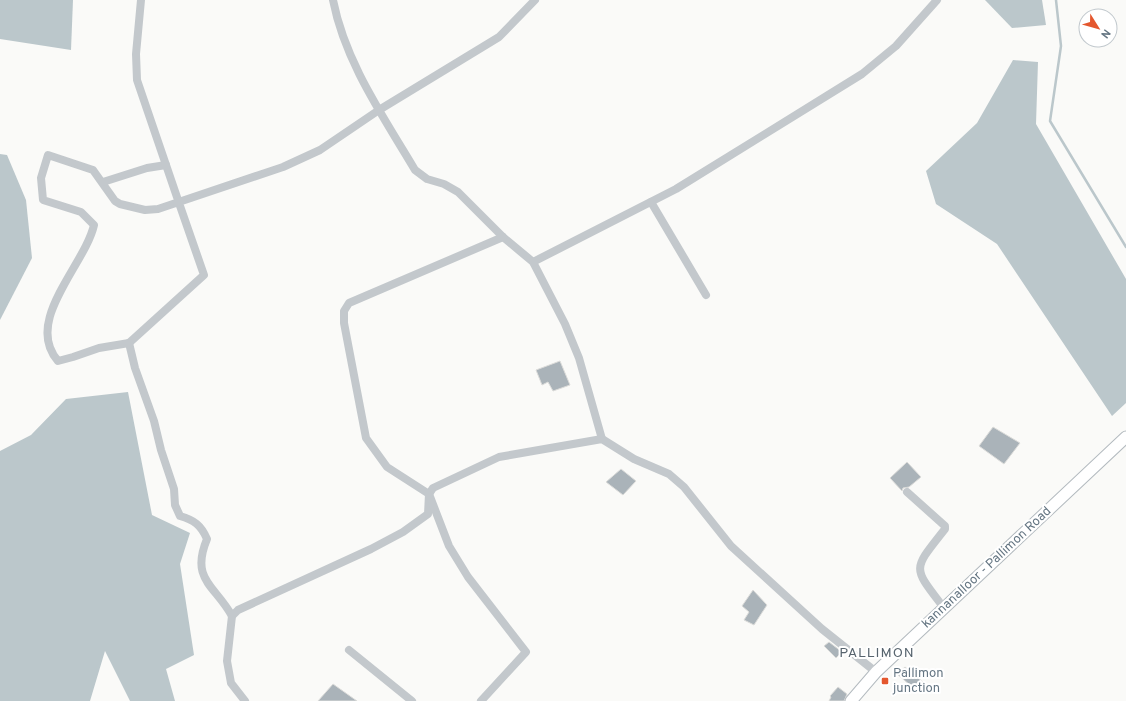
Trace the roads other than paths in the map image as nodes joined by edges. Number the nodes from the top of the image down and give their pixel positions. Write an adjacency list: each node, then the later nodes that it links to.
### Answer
1 (140, 0): 6 (street)
2 (333, 0): 5 (street)
3 (535, 0): 5 (street)
4 (937, 0): 8 (street)
5 (379, 110): 9 (street); 10 (street)
6 (166, 165): 7 (street); 9 (street)
7 (103, 182): 9 (street); 13 (street)
8 (651, 202): 11 (street); 12 (street)
9 (179, 203): 13 (street)
10 (503, 237): 11 (street); 17 (street)
11 (533, 262): 15 (street)
12 (706, 295)
13 (129, 343): 19 (street)
14 (1126, 437): 18 (street, kannanalloor - Pallimon Road)
15 (602, 439): 17 (street); 21 (street)
16 (907, 492): 18 (street)
17 (429, 494): 19 (street); 24 (street)
18 (944, 608): 21 (street, kannanalloor - Pallimon Road)
19 (232, 616): 22 (street)
20 (349, 650): 23 (street)
21 (876, 672): 25 (street, kannanalloor - Pallimon Road)
22 (245, 701)
23 (412, 701)
24 (481, 701)
25 (851, 701)

